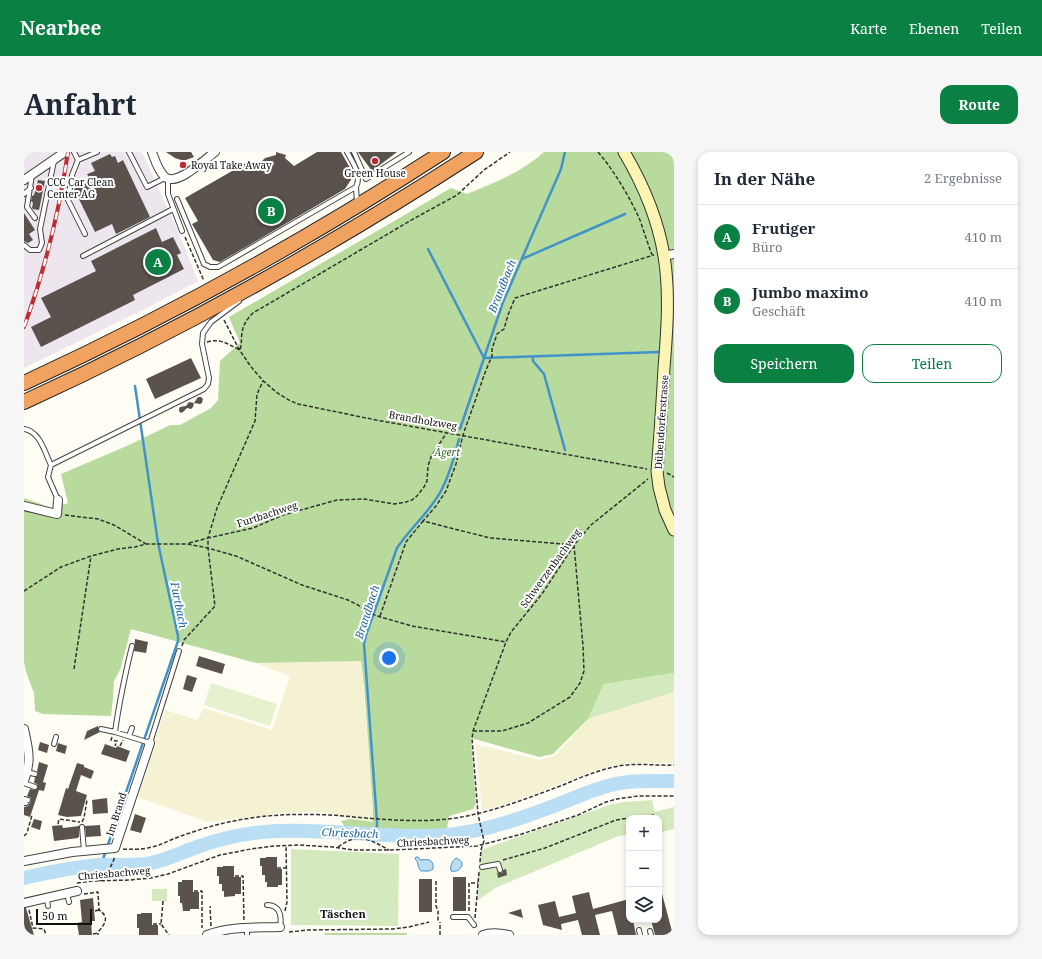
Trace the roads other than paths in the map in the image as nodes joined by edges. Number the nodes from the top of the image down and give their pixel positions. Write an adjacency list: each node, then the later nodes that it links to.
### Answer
1 (65, 152): 13 (street)
2 (74, 152): 14 (lane)
3 (97, 152): 14 (lane)
4 (129, 152): 16 (lane)
5 (152, 152): 16 (street)
6 (213, 152): 16 (street)
7 (347, 152): 18 (lane)
8 (354, 152): 9 (lane)
9 (409, 152)
10 (443, 152): 22 (highway)
11 (476, 152): 30 (highway)
12 (624, 152): 28 (street, Dübendorferstrasse)
13 (54, 159): 15 (street); 27 (lane)
14 (78, 160): 26 (lane)
15 (32, 175): 17 (street); 19 (lane)
16 (167, 178): 23 (lane)
17 (24, 180)
18 (356, 187): 21 (lane); 22 (lane)
19 (30, 188): 20 (lane); 24 (lane)
20 (24, 194)
21 (177, 199)
22 (357, 206): 31 (highway)
23 (173, 209): 25 (lane); 29 (lane)
24 (34, 218)
25 (182, 231)
26 (85, 234)
27 (24, 244)
28 (669, 255): 37 (street, Dübendorferstrasse)
29 (83, 256)
30 (268, 279): 32 (highway); 34 (lane)
31 (24, 383)
32 (24, 402)
33 (26, 430): 34 (lane)
34 (51, 465): 35 (lane)
35 (58, 500): 36 (street)
36 (24, 506)
37 (674, 530)
38 (132, 646): 43 (lane)
39 (180, 652): 46 (lane)
40 (132, 728): 44 (lane)
41 (24, 729): 48 (street)
42 (101, 729): 43 (lane)
43 (115, 732): 44 (lane)
44 (129, 736): 46 (lane)
45 (56, 737): 47 (lane)
46 (149, 743): 51 (street, Im Brand)
47 (54, 744)
48 (26, 777): 49 (lane)
49 (35, 787)
50 (82, 827): 51 (lane)
51 (84, 851): 52 (street, Im Brand)
52 (24, 861)
53 (482, 867): 54 (lane)
54 (500, 870)
55 (75, 888): 56 (street)
56 (24, 902)
57 (266, 905): 60 (lane)
58 (453, 917): 59 (lane)
59 (474, 924)
60 (280, 927): 61 (street)
61 (246, 929): 63 (street)
62 (639, 930): 66 (lane)
63 (205, 932)
64 (484, 935): 65 (street)
65 (508, 935)
66 (640, 935)

